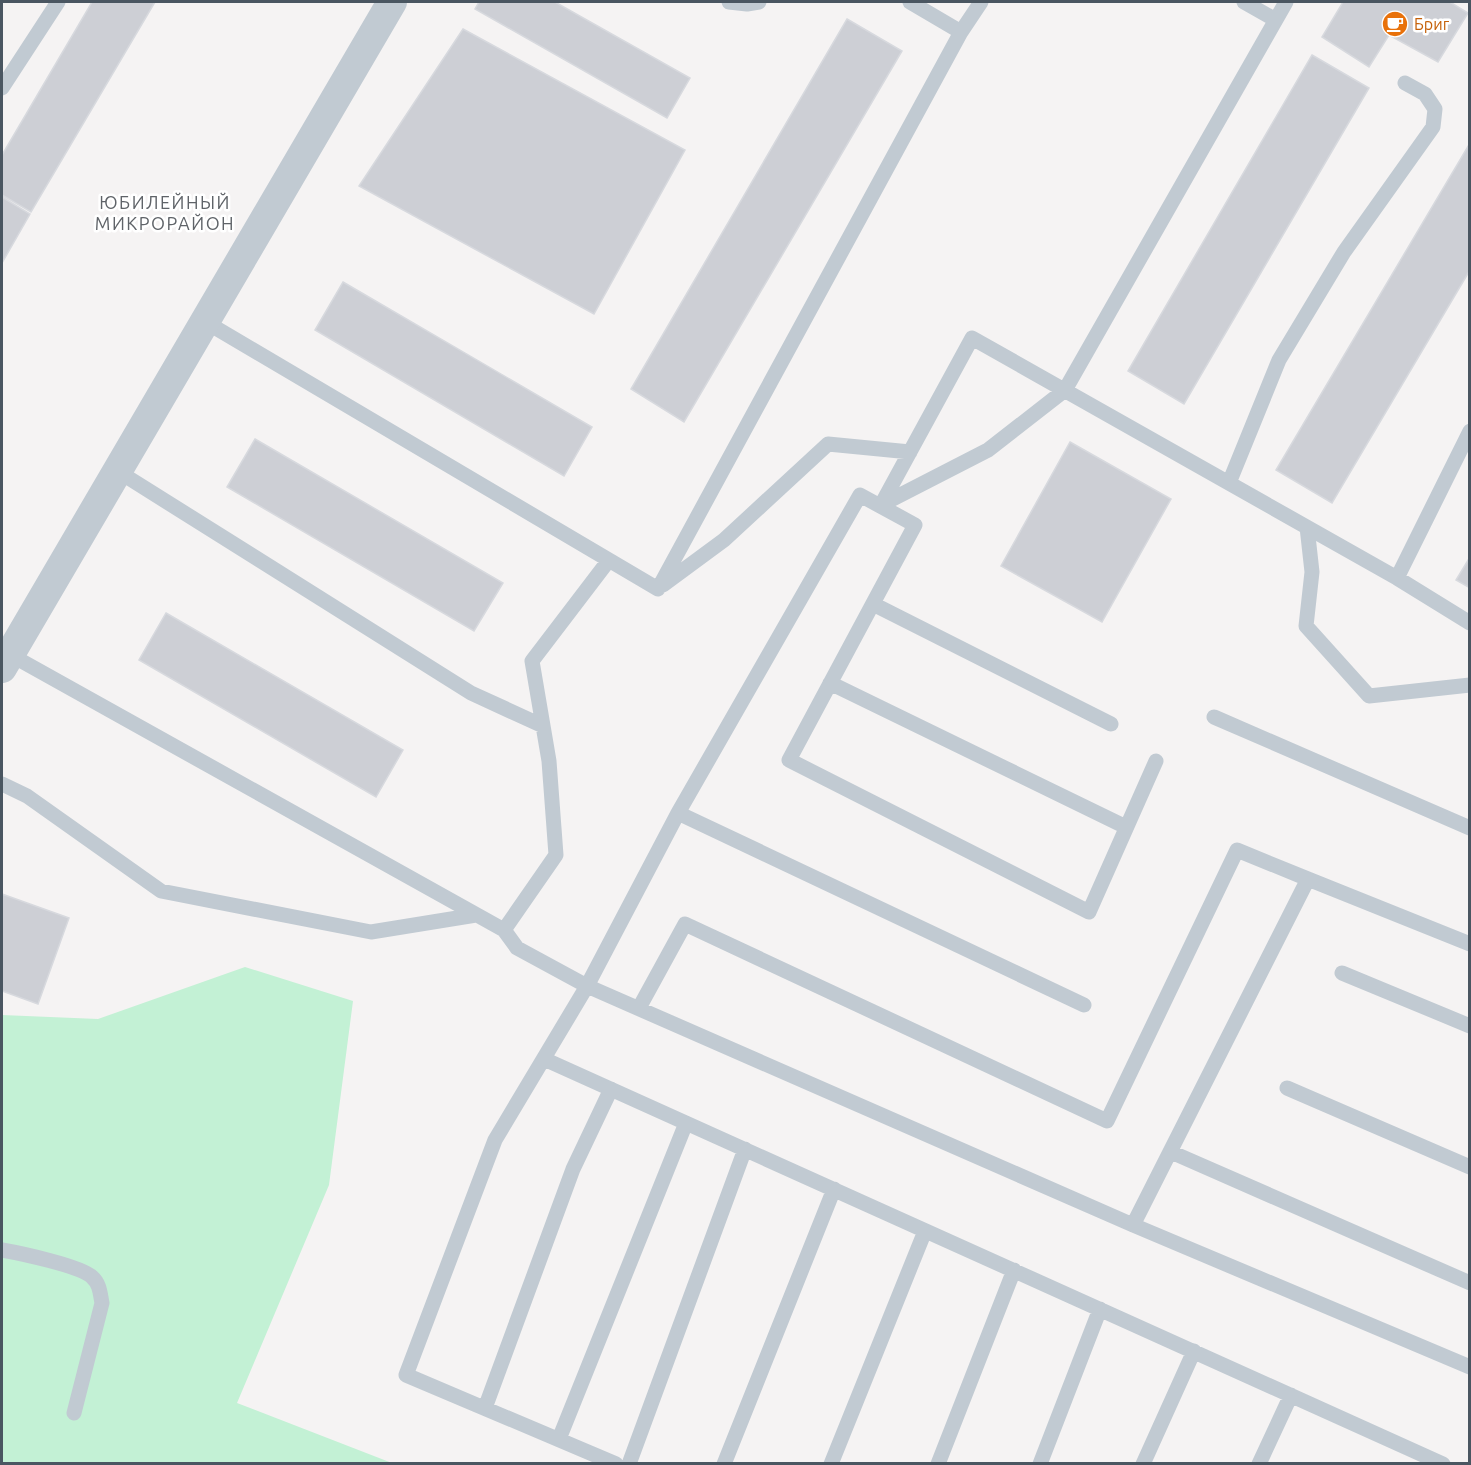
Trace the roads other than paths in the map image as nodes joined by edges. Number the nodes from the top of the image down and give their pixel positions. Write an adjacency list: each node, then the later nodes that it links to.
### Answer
1 (58, 2): 12 (lane)
2 (392, 2): 13 (street)
3 (729, 2): 4 (lane)
4 (751, 2)
5 (910, 2): 10 (lane)
6 (981, 2): 10 (lane)
7 (1244, 2): 9 (lane)
8 (1286, 2): 9 (lane)
9 (1274, 19): 14 (lane)
10 (961, 32): 23 (lane)
11 (1405, 83): 18 (lane)
12 (2, 88)
13 (204, 321): 17 (street); 21 (lane)
14 (1065, 390): 16 (lane); 18 (lane); 19 (lane)
15 (1470, 431): 22 (lane)
16 (910, 452): 19 (lane); 23 (lane)
17 (116, 470): 26 (street); 31 (lane)
18 (1229, 483): 20 (lane)
19 (881, 506): 24 (lane); 34 (lane)
20 (1307, 527): 22 (lane); 28 (lane)
21 (609, 560): 23 (lane); 31 (lane)
22 (1397, 578): 25 (lane)
23 (658, 589)
24 (873, 604): 27 (lane); 30 (lane)
25 (1470, 623)
26 (5, 661): 38 (lane)
27 (830, 683): 35 (lane); 35 (lane)
28 (1470, 685)
29 (1214, 717): 36 (lane)
30 (1111, 723)
31 (543, 726): 39 (lane)
32 (1156, 761): 35 (lane)
33 (2, 784): 38 (lane)
34 (678, 813): 42 (lane); 43 (lane)
35 (1126, 827)
36 (1470, 828)
37 (1308, 879): 40 (lane); 44 (lane); 51 (lane)
38 (476, 915): 39 (lane)
39 (504, 930): 42 (lane)
40 (1470, 944)
41 (1342, 973): 45 (lane)
42 (587, 986): 44 (lane); 46 (lane)
43 (1084, 1005)
44 (639, 1008): 54 (lane)
45 (1470, 1026)
46 (544, 1059): 48 (lane); 63 (lane)
47 (1287, 1088): 52 (lane)
48 (610, 1089): 49 (lane); 63 (lane)
49 (686, 1123): 50 (lane); 65 (lane)
50 (746, 1149): 53 (lane); 67 (lane)
51 (1171, 1152): 54 (lane); 58 (lane)
52 (1470, 1167)
53 (834, 1189): 55 (lane); 68 (lane)
54 (1133, 1225): 61 (lane)
55 (925, 1230): 57 (lane); 69 (lane)
56 (2, 1250): 64 (lane)
57 (1014, 1270): 59 (lane); 70 (lane)
58 (1470, 1282)
59 (1100, 1309): 60 (lane); 71 (lane)
60 (1194, 1351): 62 (lane); 72 (lane)
61 (1470, 1367)
62 (1291, 1395): 73 (lane); 74 (lane)
63 (485, 1408): 65 (lane)
64 (74, 1413)
65 (559, 1439): 66 (lane)
66 (616, 1464)
67 (629, 1464)
68 (724, 1464)
69 (831, 1464)
70 (938, 1464)
71 (1040, 1464)
72 (1143, 1464)
73 (1259, 1464)
74 (1443, 1464)

